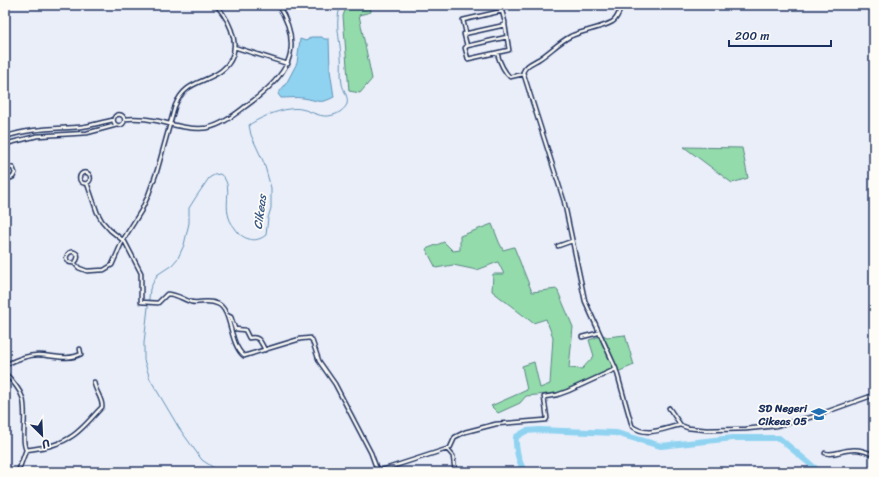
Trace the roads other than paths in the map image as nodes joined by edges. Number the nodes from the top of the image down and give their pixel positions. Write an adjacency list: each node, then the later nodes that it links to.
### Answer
1 (216, 5): 8 (street)
2 (278, 5): 10 (street)
3 (624, 5): 11 (street)
4 (504, 24): 5 (street); 5 (street); 6 (street)
5 (466, 33): 7 (street)
6 (507, 37): 7 (street); 9 (street)
7 (467, 46): 9 (street)
8 (234, 47): 10 (street); 14 (street)
9 (497, 53): 11 (street)
10 (288, 64): 14 (street)
11 (523, 74): 26 (street)
12 (125, 119): 13 (street); 14 (street); 15 (street)
13 (114, 120): 15 (street); 16 (street)
14 (170, 124): 25 (street)
15 (117, 125): 18 (street)
16 (12, 135): 17 (street); 18 (street)
17 (5, 137)
18 (14, 141): 19 (street)
19 (5, 144)
20 (5, 160): 21 (street)
21 (8, 167): 22 (street); 23 (street)
22 (5, 170)
23 (5, 176)
24 (87, 183): 24 (street); 25 (street)
25 (123, 240): 28 (street); 29 (street)
26 (572, 241): 27 (street); 30 (street)
27 (558, 246)
28 (74, 263): 28 (street)
29 (228, 315): 33 (street); 33 (street)
30 (598, 333): 31 (street); 35 (street)
31 (582, 337)
32 (80, 349): 34 (street)
33 (265, 350): 45 (street)
34 (5, 365)
35 (616, 369): 40 (street); 41 (street)
36 (5, 373): 42 (street)
37 (94, 382): 42 (street)
38 (874, 398): 40 (street)
39 (669, 408): 40 (street)
40 (680, 424)
41 (447, 449): 45 (street); 47 (street)
42 (26, 450): 46 (street)
43 (825, 453): 44 (street)
44 (874, 455)
45 (383, 471)
46 (18, 472)
47 (455, 472)

